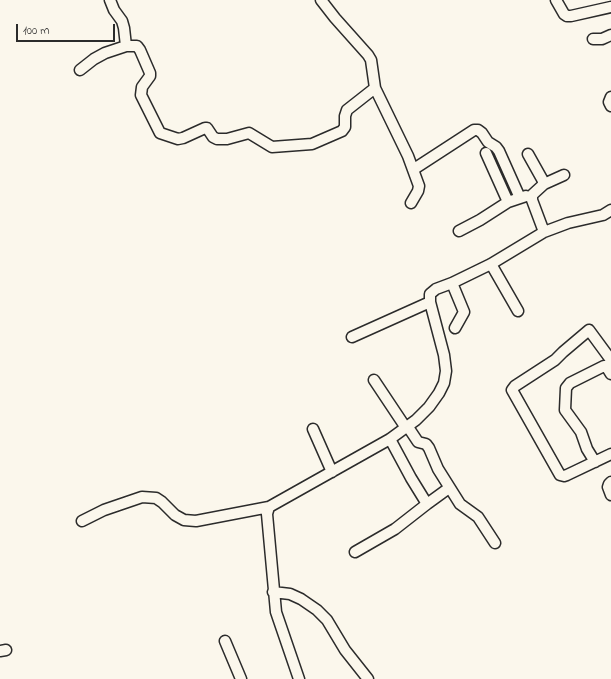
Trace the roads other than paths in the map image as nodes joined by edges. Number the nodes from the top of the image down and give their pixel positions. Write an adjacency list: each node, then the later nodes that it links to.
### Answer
1 (110, 0): 7 (street)
2 (321, 0): 9 (street)
3 (556, 0): 4 (street)
4 (611, 7)
5 (611, 35): 6 (street)
6 (593, 39)
7 (126, 46): 8 (street); 9 (street)
8 (80, 70)
9 (375, 88): 14 (street)
10 (611, 97): 11 (street)
11 (611, 106)
12 (486, 153): 19 (street)
13 (528, 154): 16 (street)
14 (414, 170): 18 (street); 20 (street)
15 (564, 175): 16 (street)
16 (544, 184): 17 (street)
17 (532, 195): 18 (street); 23 (street)
18 (520, 198): 19 (street)
19 (508, 202): 22 (street)
20 (410, 203)
21 (611, 210): 23 (street)
22 (459, 231)
23 (544, 232): 24 (street)
24 (491, 264): 25 (street); 27 (street)
25 (452, 283): 26 (street); 28 (street)
26 (430, 302): 29 (street); 33 (street)
27 (518, 311)
28 (455, 328)
29 (352, 337)
30 (611, 360): 37 (street)
31 (611, 374): 37 (street)
32 (374, 380): 33 (street)
33 (407, 427): 35 (street); 40 (street)
34 (312, 429): 38 (street)
35 (390, 439): 38 (street); 42 (street)
36 (611, 454): 37 (street)
37 (595, 462)
38 (332, 472): 43 (street)
39 (611, 482): 41 (street)
40 (449, 488): 42 (street); 45 (street)
41 (611, 495)
42 (427, 504): 46 (street)
43 (269, 507): 44 (street); 47 (street)
44 (82, 521)
45 (495, 543)
46 (355, 552)
47 (274, 592): 50 (street); 51 (street)
48 (225, 641): 49 (street)
49 (241, 679)
50 (299, 679)
51 (368, 679)

